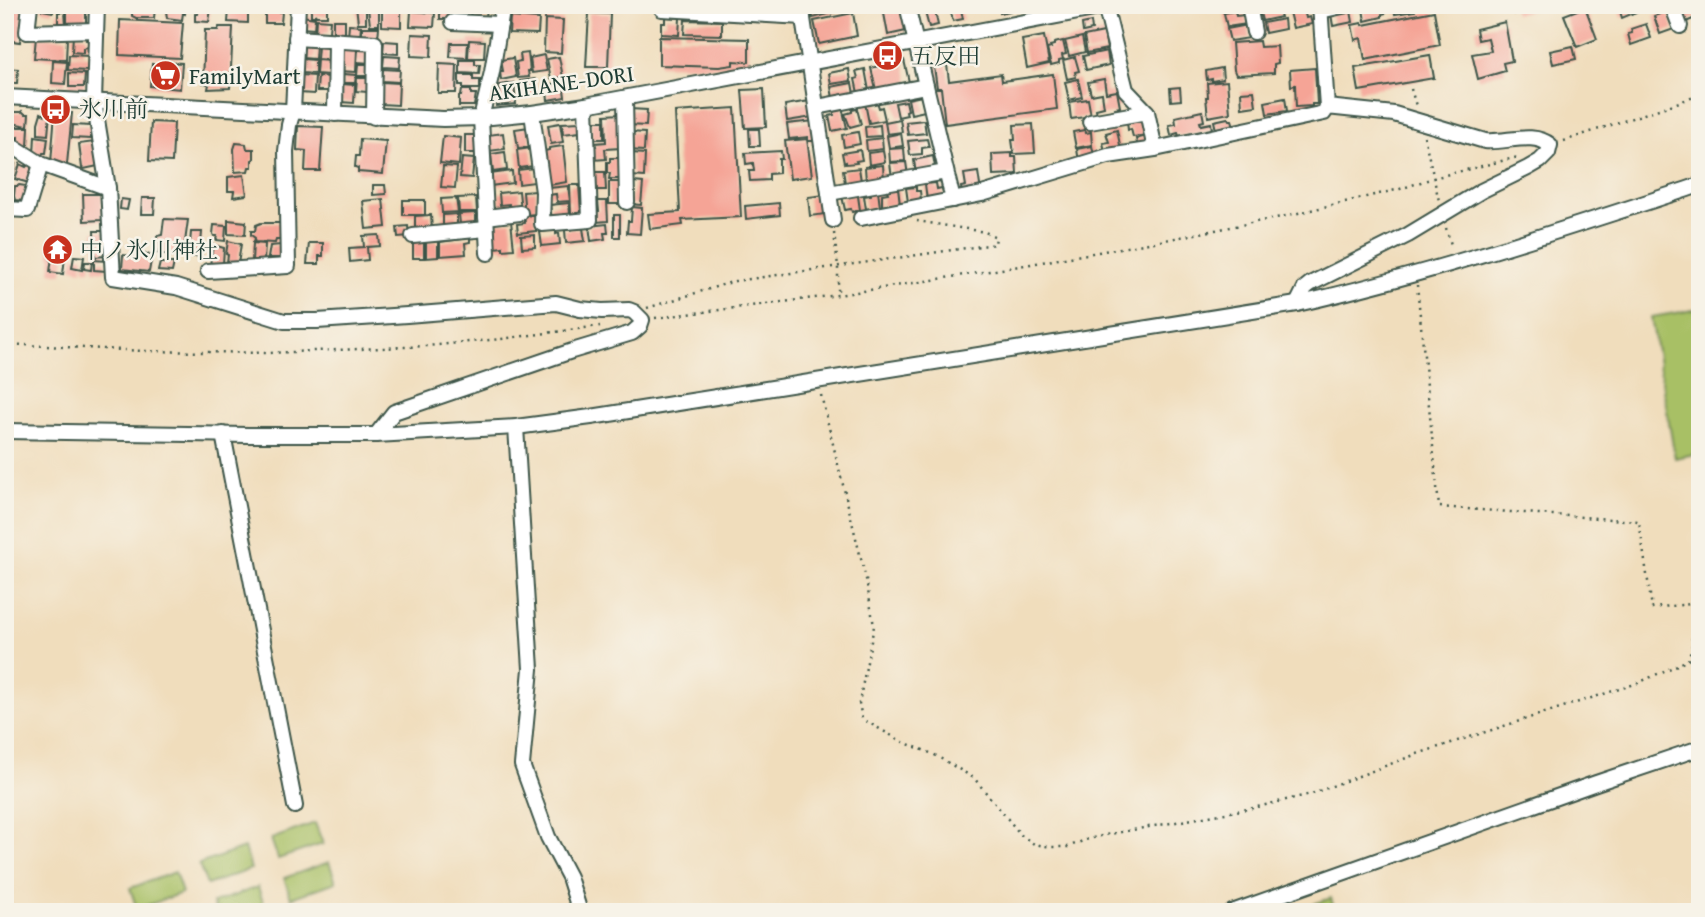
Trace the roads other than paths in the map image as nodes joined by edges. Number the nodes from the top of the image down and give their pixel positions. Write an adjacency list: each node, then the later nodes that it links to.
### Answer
1 (30, 5): 16 (street)
2 (97, 5): 16 (street)
3 (298, 5): 18 (street)
4 (503, 5): 14 (street)
5 (907, 5): 20 (street)
6 (1249, 5): 17 (street)
7 (1347, 5): 10 (street)
8 (1672, 5): 15 (street)
9 (1108, 6): 20 (street, AKIHANE-DORI); 30 (street)
10 (1320, 8): 28 (street)
11 (662, 9): 12 (street)
12 (802, 11): 21 (street)
13 (453, 22): 14 (street)
14 (500, 24): 34 (street)
15 (1680, 26)
16 (96, 30): 25 (street)
17 (1254, 32)
18 (296, 37): 19 (street); 29 (street)
19 (336, 40): 32 (street); 33 (street)
20 (916, 43): 21 (street, AKIHANE-DORI); 22 (street)
21 (811, 62): 24 (street, AKIHANE-DORI); 27 (street)
22 (926, 86): 27 (street); 39 (street)
23 (5, 97): 25 (street, AKIHANE-DORI)
24 (625, 98): 26 (street, AKIHANE-DORI); 44 (street)
25 (93, 101): 29 (street, AKIHANE-DORI); 41 (street)
26 (586, 105): 31 (street, AKIHANE-DORI); 31 (street)
27 (817, 107): 42 (street)
28 (1327, 107): 37 (street); 53 (street)
29 (293, 111): 32 (street, AKIHANE-DORI); 52 (street)
30 (1147, 112): 35 (street); 37 (street)
31 (532, 113): 34 (street, AKIHANE-DORI)
32 (335, 114): 33 (street, AKIHANE-DORI)
33 (374, 117): 34 (street, AKIHANE-DORI)
34 (481, 118): 49 (street)
35 (1090, 122)
36 (5, 141): 38 (street)
37 (1155, 149): 43 (street)
38 (41, 164): 41 (street); 45 (street)
39 (946, 172): 42 (street); 43 (street)
40 (1700, 184): 53 (street)
41 (108, 188): 57 (street)
42 (829, 193): 48 (street)
43 (953, 200): 47 (street)
44 (627, 202)
45 (5, 209)
46 (520, 213): 49 (street)
47 (861, 218)
48 (833, 220)
49 (486, 223): 50 (street); 51 (street)
50 (413, 236)
51 (488, 253)
52 (208, 271)
53 (1297, 304): 54 (street)
54 (516, 427): 57 (street); 60 (street)
55 (5, 431): 56 (street)
56 (223, 435): 57 (street); 59 (street)
57 (376, 435)
58 (1700, 748): 61 (street)
59 (295, 806)
60 (580, 912)
61 (1232, 912)

